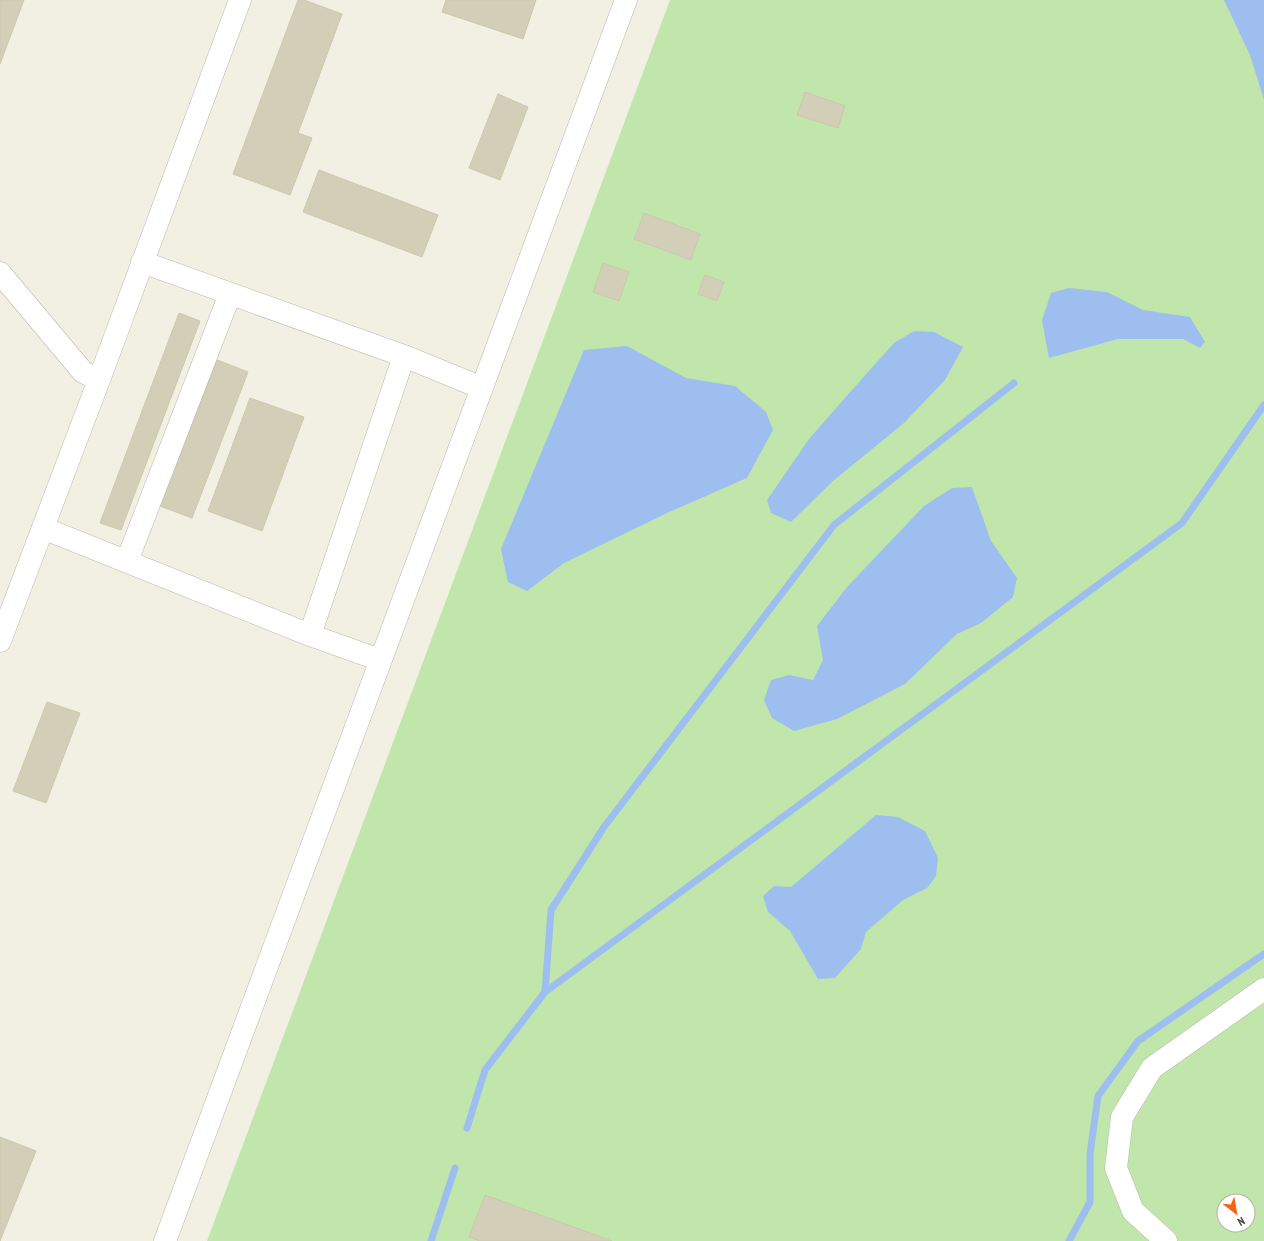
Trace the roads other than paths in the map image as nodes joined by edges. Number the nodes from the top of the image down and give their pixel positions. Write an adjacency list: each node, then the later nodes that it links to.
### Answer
1 (240, 0): 3 (lane)
2 (626, 0): 8 (lane)
3 (142, 262): 5 (lane); 7 (lane)
4 (0, 273): 7 (lane)
5 (230, 294): 6 (lane); 10 (lane)
6 (404, 356): 8 (lane); 11 (lane)
7 (99, 380): 9 (lane)
8 (482, 388): 13 (lane)
9 (43, 528): 10 (lane); 12 (lane)
10 (127, 561): 11 (lane)
11 (310, 635): 13 (lane)
12 (0, 641)
13 (380, 660): 15 (lane)
14 (1264, 989): 16 (lane)
15 (165, 1241)
16 (1166, 1241)

